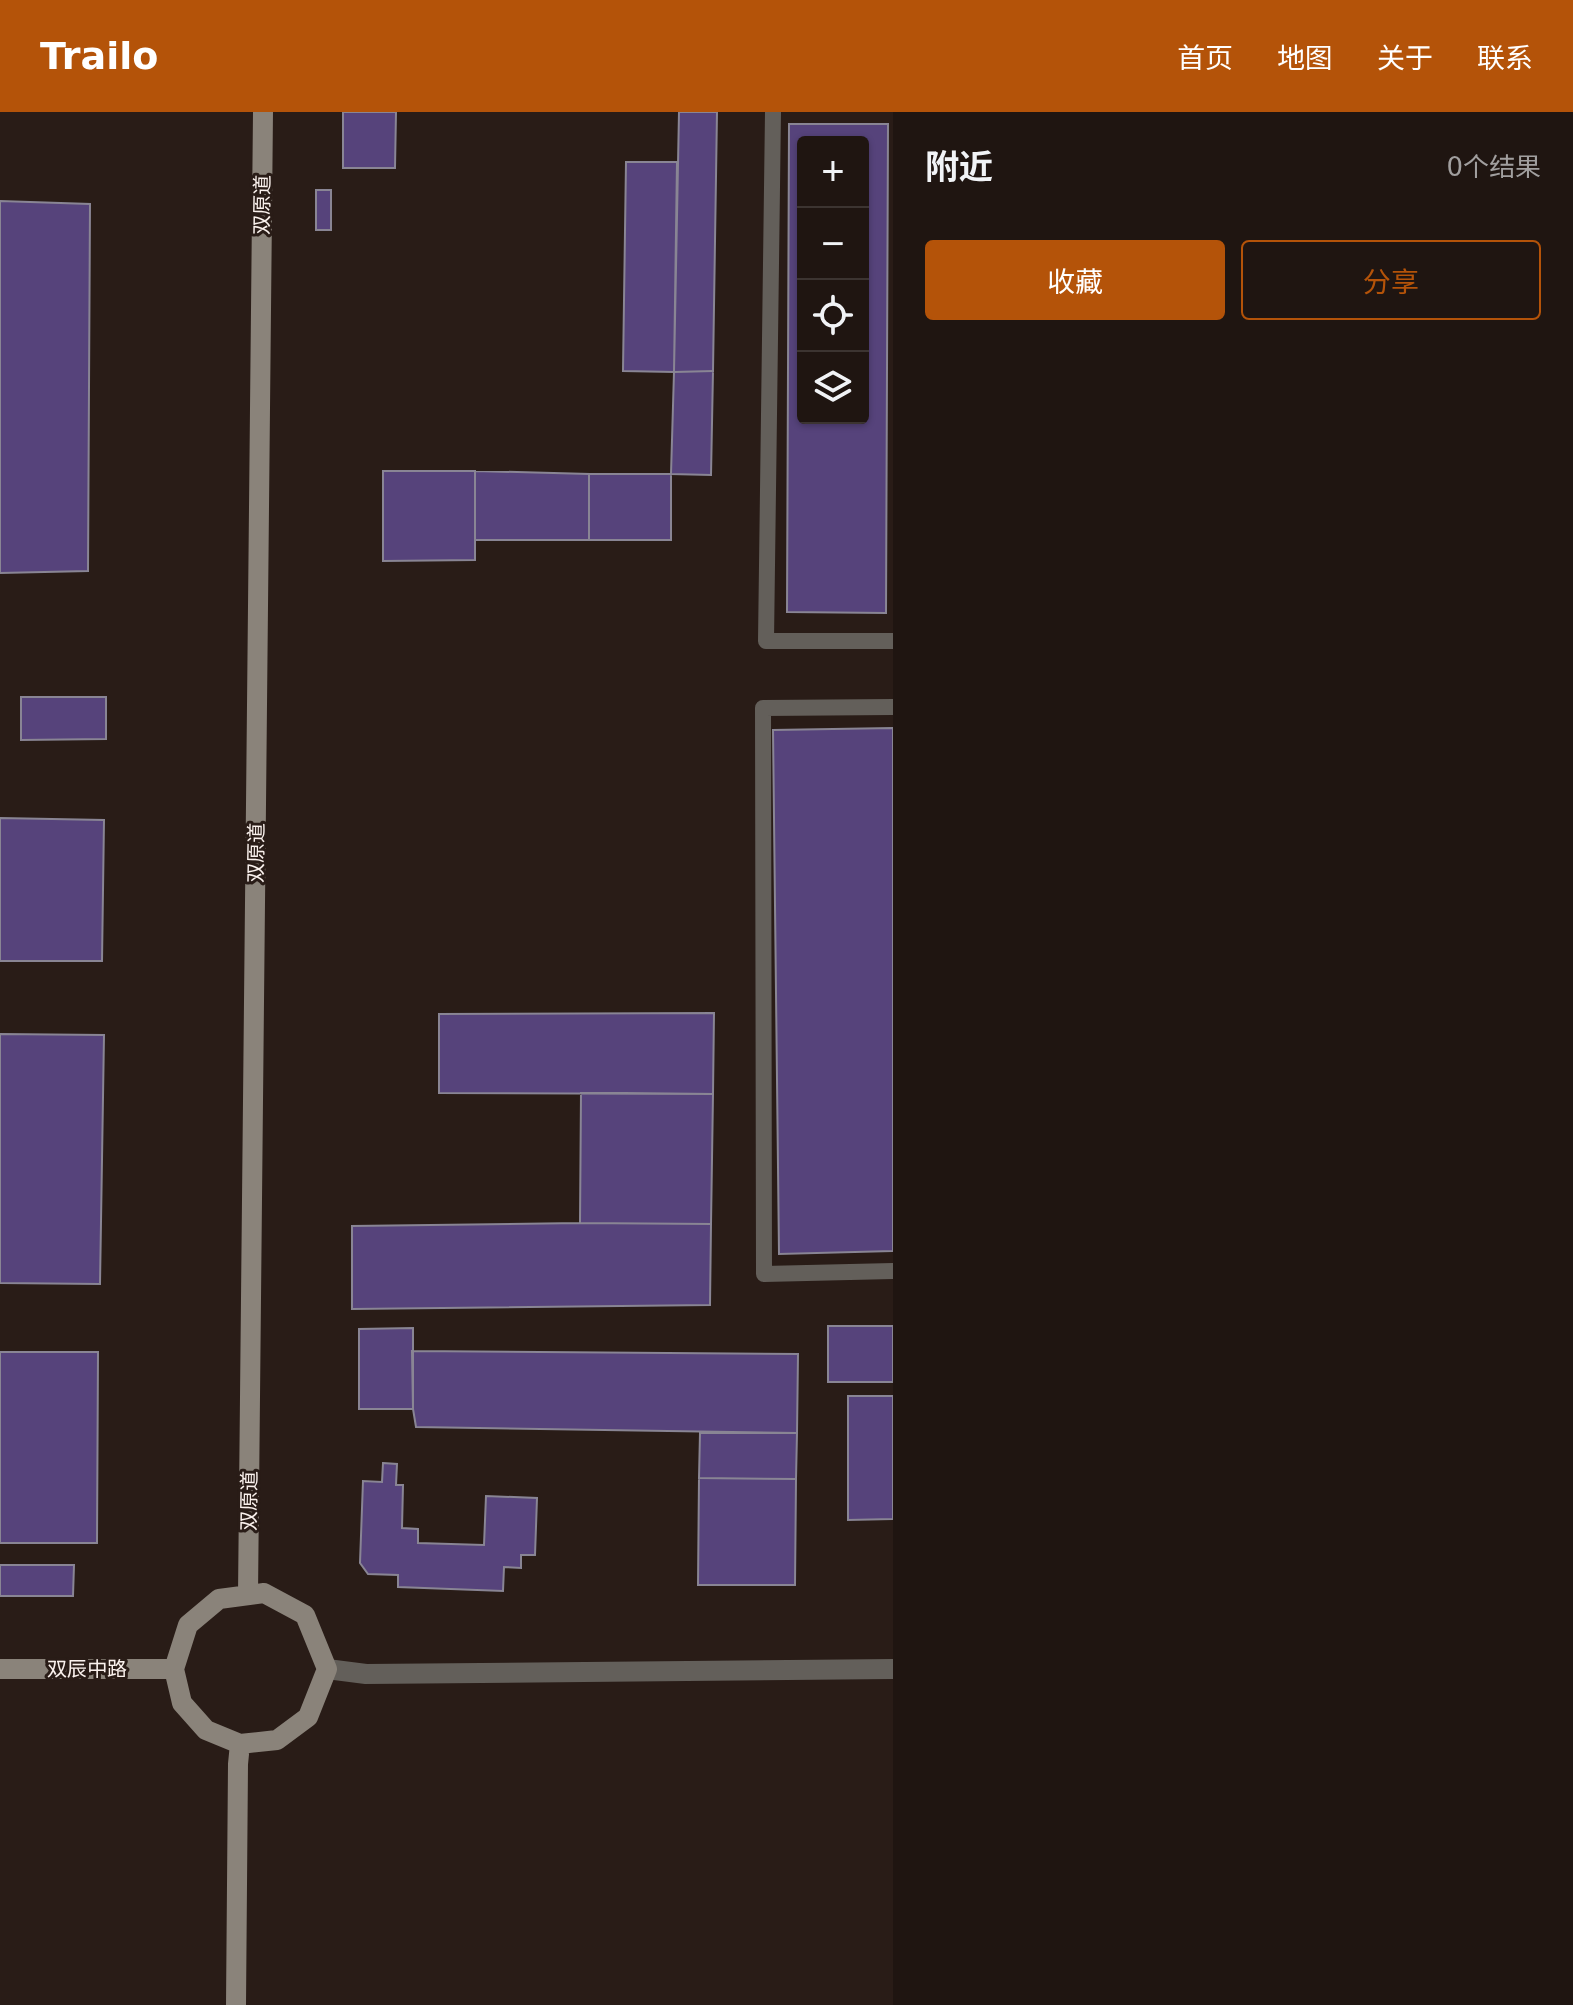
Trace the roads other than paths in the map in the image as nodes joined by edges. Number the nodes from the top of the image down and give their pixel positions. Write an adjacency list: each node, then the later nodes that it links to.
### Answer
1 (263, 112): 6 (main road, 双原道)
2 (773, 112): 3 (lane)
3 (893, 641)
4 (893, 707): 5 (lane)
5 (893, 1271)
6 (248, 1595): 8 (main road); 9 (main road)
7 (0, 1669): 8 (main road, 双辰中路)
8 (174, 1669): 11 (main road)
9 (327, 1669): 10 (street); 11 (main road)
10 (893, 1669)
11 (240, 1744): 12 (main road)
12 (236, 2005)

